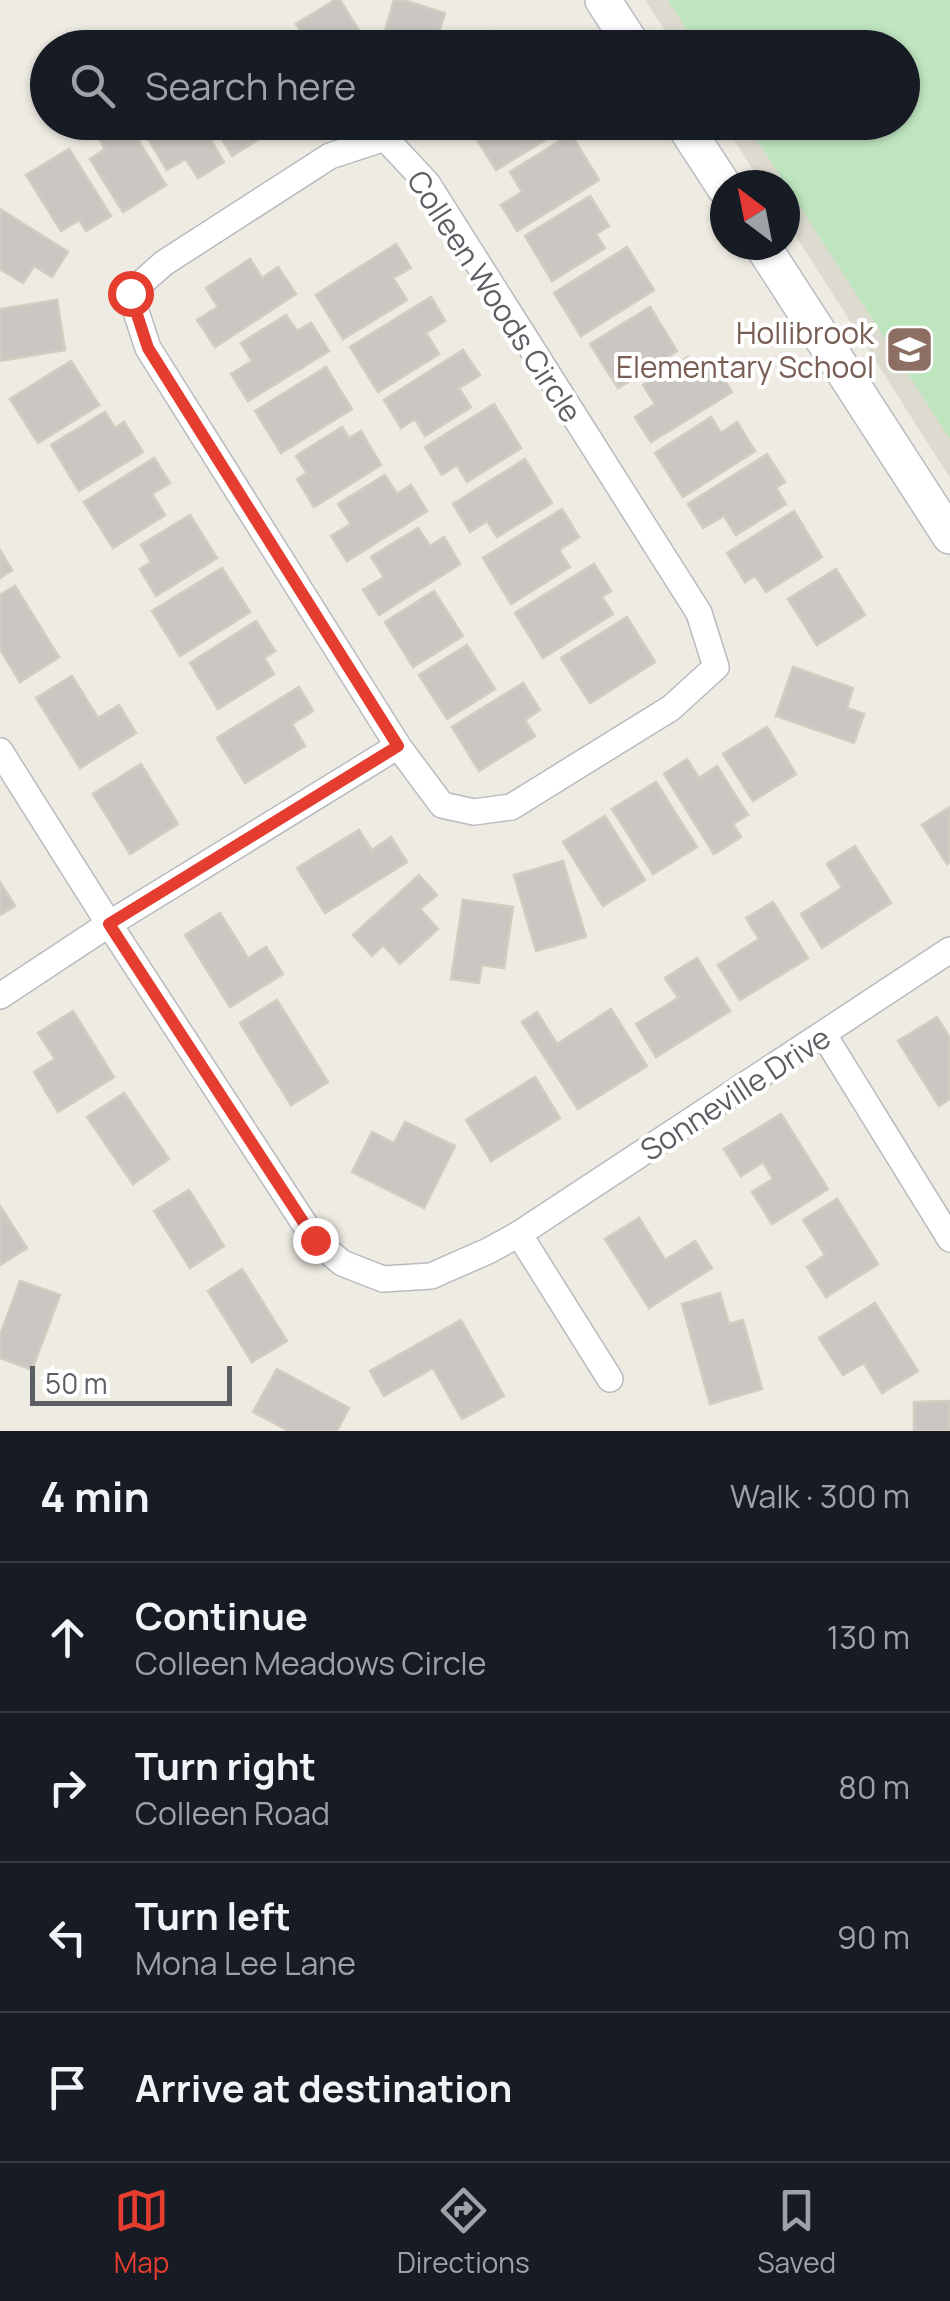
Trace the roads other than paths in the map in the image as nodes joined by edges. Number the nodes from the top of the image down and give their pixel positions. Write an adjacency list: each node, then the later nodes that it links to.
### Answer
1 (603, 0): 2 (street)
2 (622, 30)
3 (380, 140): 9 (street, Colleen Woods Circle)
4 (388, 140): 9 (street, Colleen Woods Circle)
5 (694, 140): 6 (street)
6 (713, 170)
7 (772, 260): 8 (street)
8 (950, 536)
9 (398, 746): 11 (street)
10 (0, 751): 11 (street, Sonneville Drive)
11 (109, 924): 13 (street); 15 (street, Sonneville Drive)
12 (950, 950): 14 (street, Sonneville Drive)
13 (0, 996)
14 (824, 1035): 15 (street, Sonneville Drive); 16 (street)
15 (519, 1234): 17 (street)
16 (950, 1239)
17 (610, 1379)

